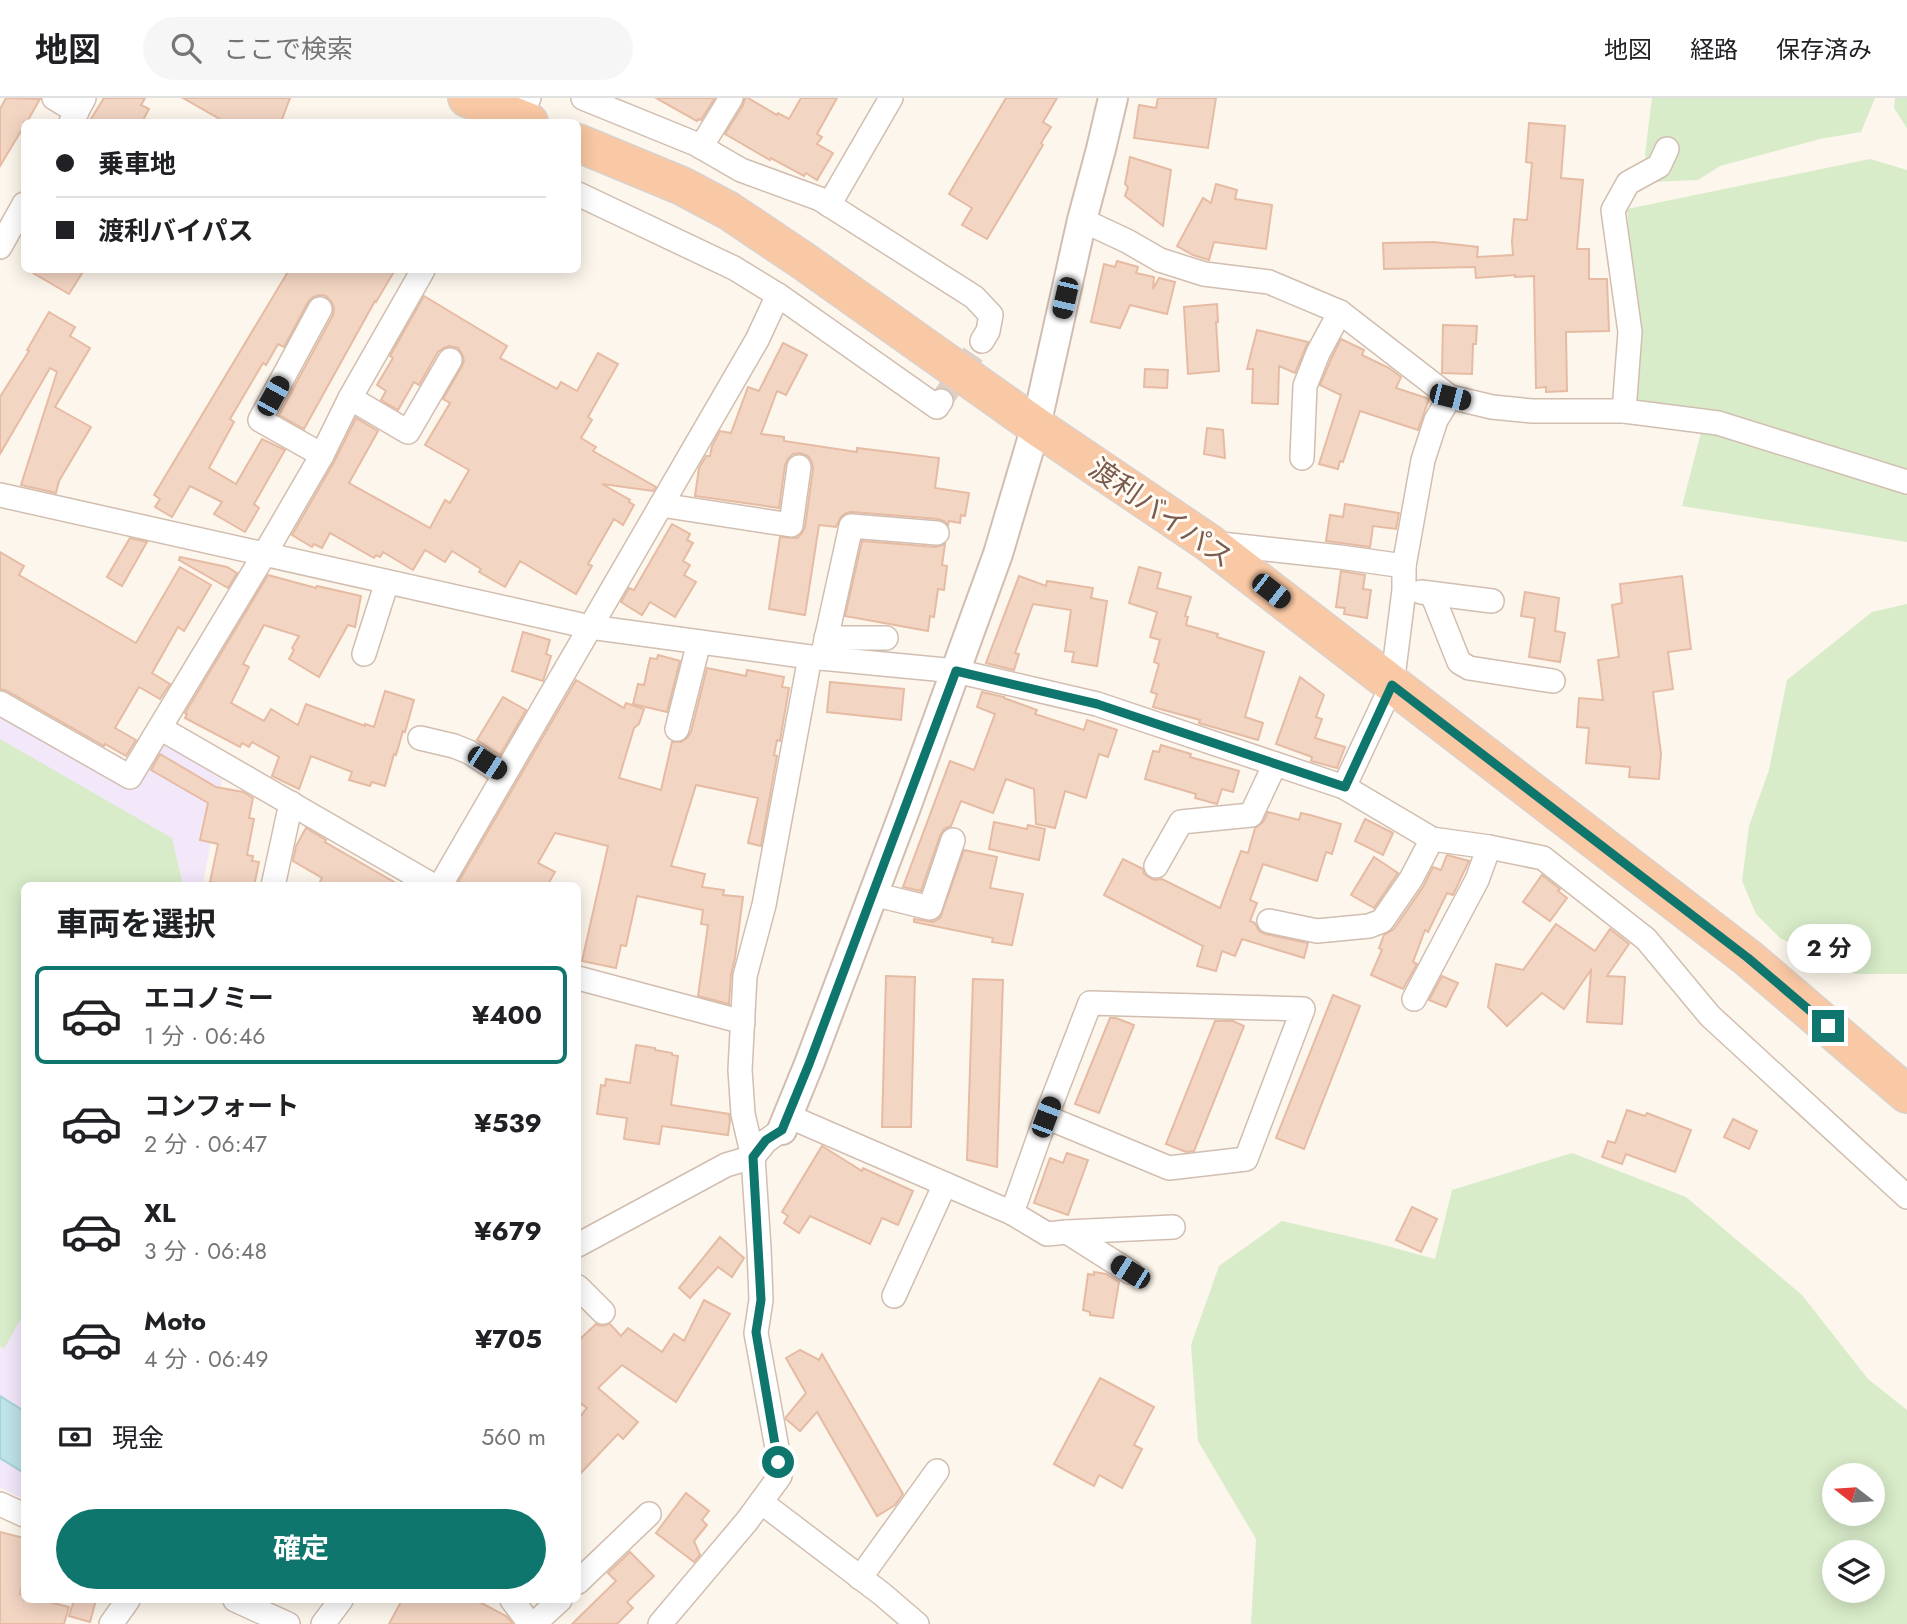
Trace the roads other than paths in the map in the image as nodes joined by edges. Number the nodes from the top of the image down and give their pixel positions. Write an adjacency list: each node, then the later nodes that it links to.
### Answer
1 (54, 98): 7 (street)
2 (467, 98): 8 (highway)
3 (583, 98): 10 (street)
4 (731, 98): 10 (street)
5 (891, 98): 13 (street)
6 (1113, 98): 15 (street)
7 (77, 111)
8 (523, 115)
9 (581, 143): 27 (highway, 渡利バイパス)
10 (701, 147): 13 (street)
11 (1667, 149): 26 (street)
12 (581, 195): 18 (street)
13 (829, 205): 21 (street)
14 (21, 209): 16 (street)
15 (1082, 220): 20 (street); 27 (street)
16 (0, 247)
17 (421, 273): 24 (street)
18 (778, 295): 25 (street); 33 (street)
19 (320, 309): 28 (street)
20 (1340, 312): 23 (street); 29 (street)
21 (982, 341)
22 (450, 360): 24 (street)
23 (1450, 397): 26 (street); 37 (street)
24 (350, 398): 28 (street)
25 (941, 401)
26 (1624, 411): 31 (street)
27 (1036, 426): 35 (highway, 渡利バイパス); 47 (street)
28 (322, 455): 36 (street)
29 (1302, 458)
30 (799, 467): 33 (street)
31 (1907, 482)
32 (0, 495): 36 (street)
33 (661, 505): 42 (street)
34 (937, 533): 45 (street)
35 (1209, 543): 37 (street); 49 (highway, 渡利バイパス)
36 (264, 555): 38 (street); 51 (street)
37 (1404, 566): 39 (street)
38 (387, 582): 42 (street); 46 (street)
39 (1404, 590): 40 (street); 49 (street)
40 (1432, 594): 41 (street); 48 (street)
41 (1492, 601)
42 (590, 627): 44 (street); 55 (street)
43 (886, 638): 45 (street)
44 (699, 642): 45 (street); 52 (street)
45 (819, 651): 47 (street); 69 (street)
46 (364, 654)
47 (956, 671): 54 (street); 65 (street)
48 (1553, 681)
49 (1392, 685): 56 (street); 70 (highway, 渡利バイパス)
50 (0, 703): 51 (street)
51 (160, 728): 57 (street)
52 (677, 729)
53 (420, 738): 55 (street)
54 (1275, 764): 56 (street); 61 (street)
55 (504, 775): 64 (street)
56 (1345, 787): 58 (street)
57 (291, 803): 62 (street); 63 (street)
58 (1432, 839): 60 (street); 66 (street)
59 (953, 840): 65 (street)
60 (1489, 847): 68 (street); 75 (street)
61 (1156, 866)
62 (274, 882)
63 (427, 882)
64 (442, 882)
65 (873, 894): 72 (street)
66 (1269, 921)
67 (581, 979): 69 (street)
68 (1414, 999)
69 (743, 1022): 73 (street)
70 (1907, 1094)
71 (1046, 1117): 71 (street); 76 (street)
72 (785, 1123): 73 (street); 74 (street)
73 (753, 1157): 79 (street); 85 (street)
74 (945, 1184): 76 (street); 82 (street)
75 (1907, 1197)
76 (1012, 1213): 78 (street)
77 (1173, 1227): 78 (street)
78 (1067, 1232): 80 (street)
79 (581, 1243)
80 (1130, 1272)
81 (581, 1290): 83 (street)
82 (894, 1296)
83 (603, 1312)
84 (937, 1471): 89 (street)
85 (761, 1502): 89 (street); 101 (street)
86 (0, 1504): 87 (street)
87 (21, 1514)
88 (649, 1514): 90 (street)
89 (860, 1578): 96 (street)
90 (581, 1579)
91 (126, 1603): 97 (street)
92 (242, 1603): 98 (street)
93 (339, 1603): 99 (street)
94 (514, 1603): 100 (street)
95 (556, 1603): 100 (street)
96 (915, 1623)
97 (111, 1624)
98 (288, 1624)
99 (323, 1624)
100 (532, 1624)
101 (660, 1624)

